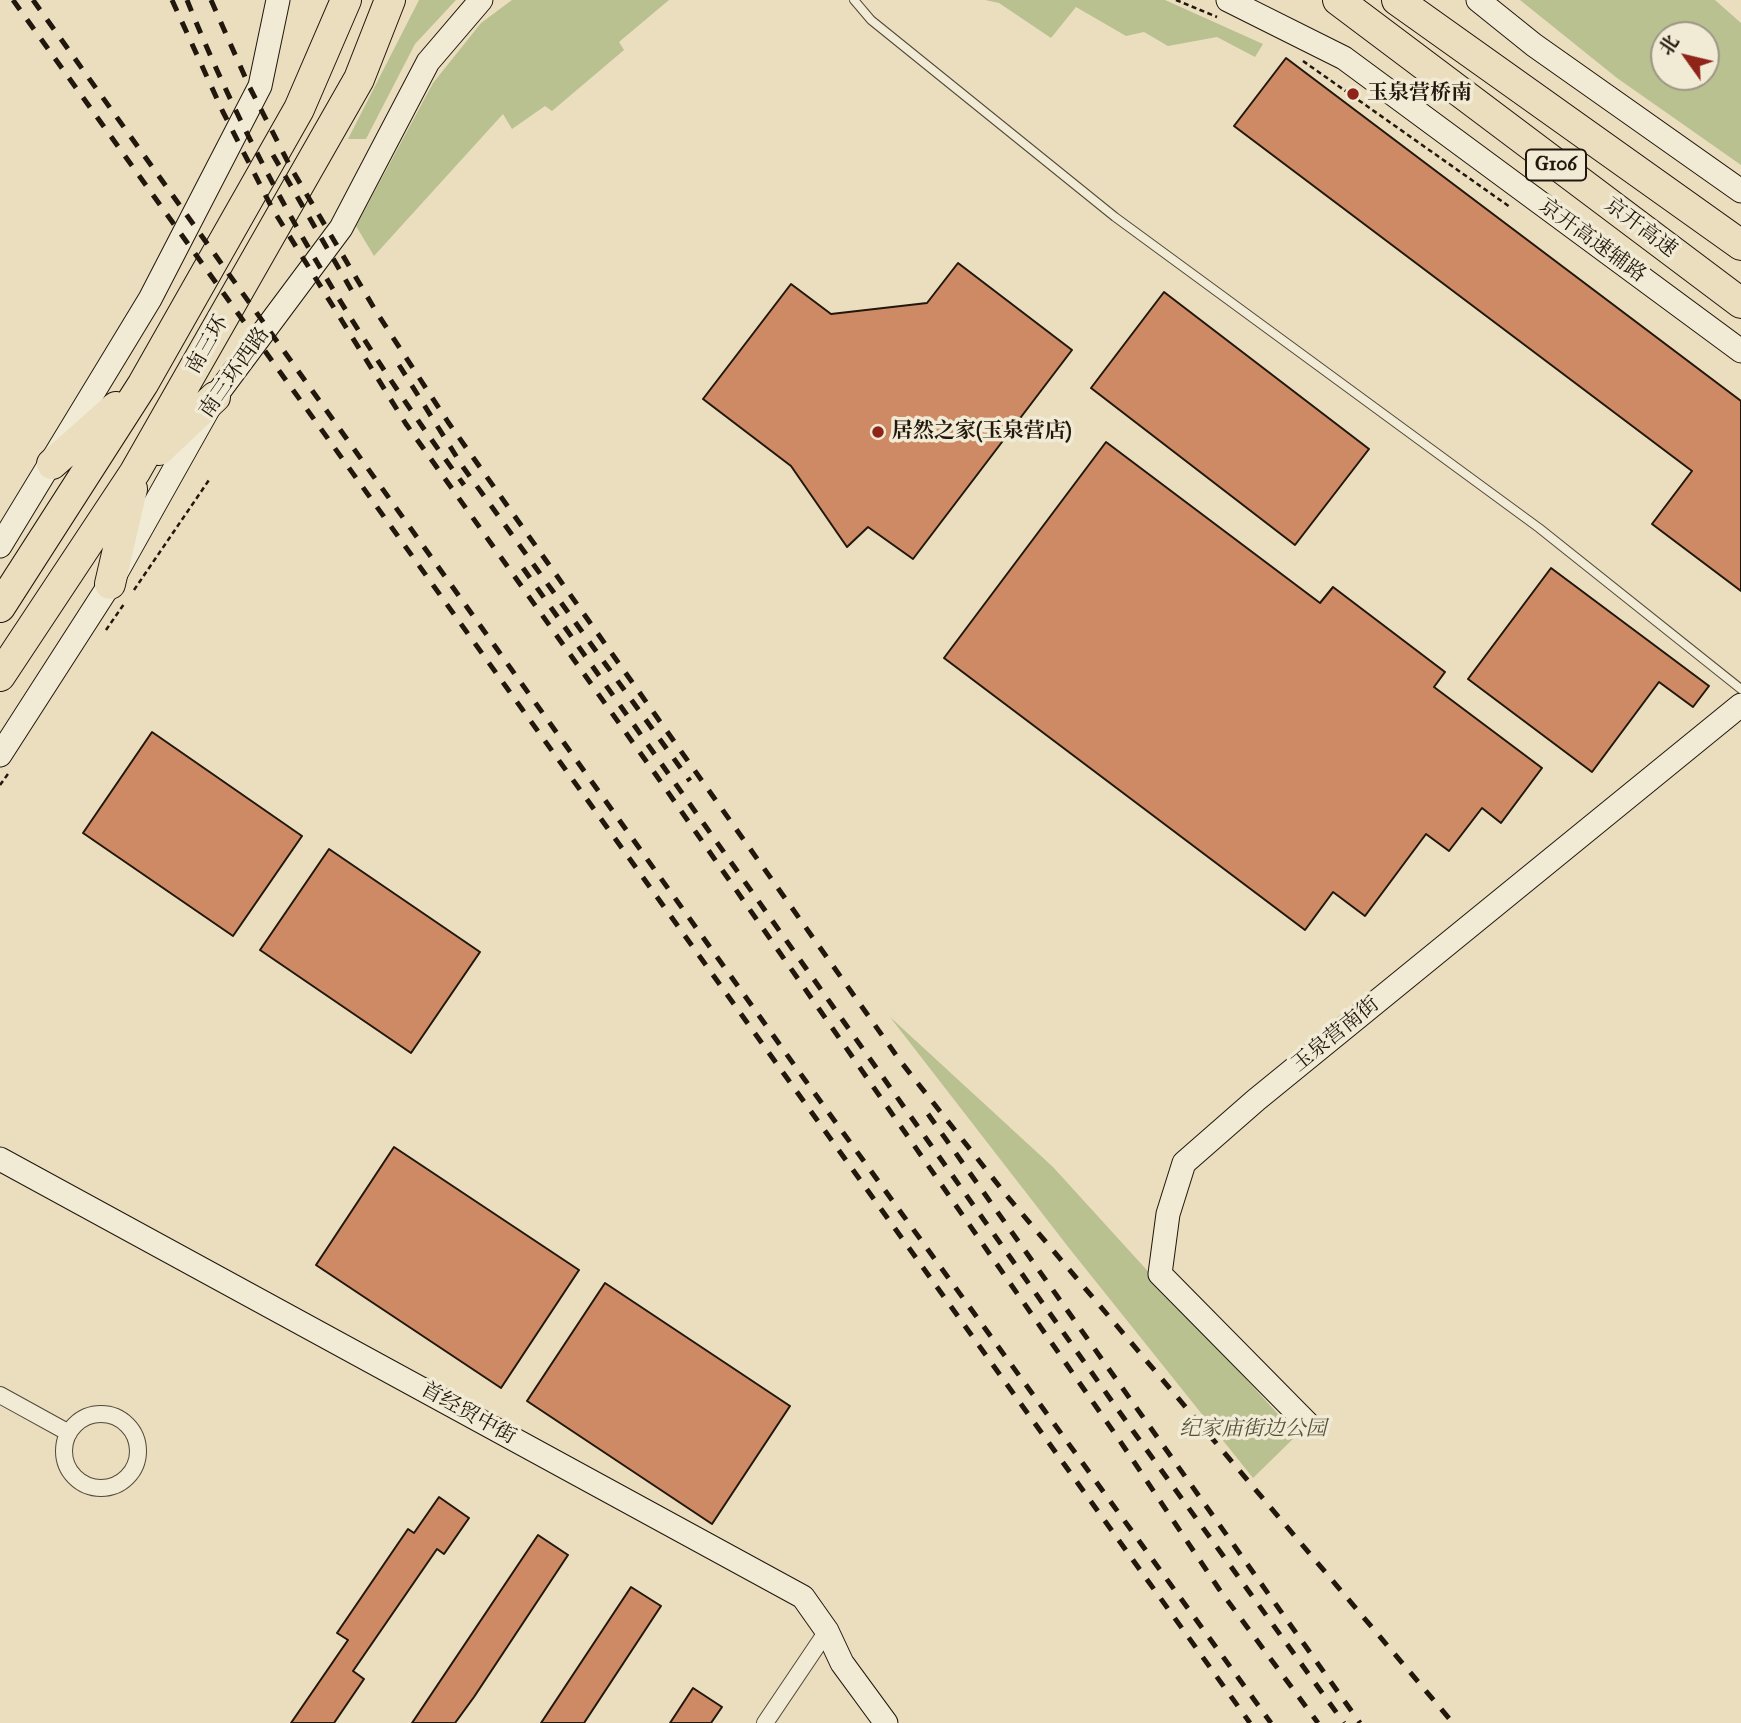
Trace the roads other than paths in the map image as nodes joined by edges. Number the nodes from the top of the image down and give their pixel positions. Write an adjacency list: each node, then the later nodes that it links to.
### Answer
1 (278, 0): 22 (street)
2 (325, 0): 15 (highway)
3 (346, 0): 15 (highway, 南三环)
4 (390, 0): 14 (highway, 南三环)
5 (401, 0): 14 (highway)
6 (481, 0): 21 (street, 南三环西路)
7 (855, 0): 28 (lane)
8 (1326, 0): 13 (highway)
9 (1338, 0): 13 (highway, 京开高速 / G106)
10 (1397, 0): 17 (highway, 京开高速 / G106)
11 (1478, 0): 16 (street)
12 (1226, 10): 19 (street, 京开高速辅路)
13 (1372, 27): 18 (highway, 京开高速 / G106)
14 (359, 79): 23 (highway, 南三环)
15 (299, 108): 20 (highway, 南三环)
16 (1741, 191)
17 (1741, 245)
18 (1741, 303)
19 (1741, 351)
20 (143, 384): 22 (highway); 26 (highway, 南三环)
21 (215, 397): 23 (highway); 25 (street, 南三环西路)
22 (52, 464): 24 (street)
23 (135, 472): 25 (highway); 27 (highway, 南三环)
24 (0, 546)
25 (110, 584): 30 (street, 南三环西路)
26 (0, 607)
27 (0, 676)
28 (1741, 690)
29 (1741, 705): 33 (street, 玉泉营南街)
30 (0, 755)
31 (0, 1159): 35 (street, 首经贸中街)
32 (0, 1395): 34 (street)
33 (1308, 1424)
34 (69, 1433): 34 (street)
35 (827, 1631): 36 (street); 37 (street, 首经贸中街)
36 (765, 1723)
37 (886, 1723)

